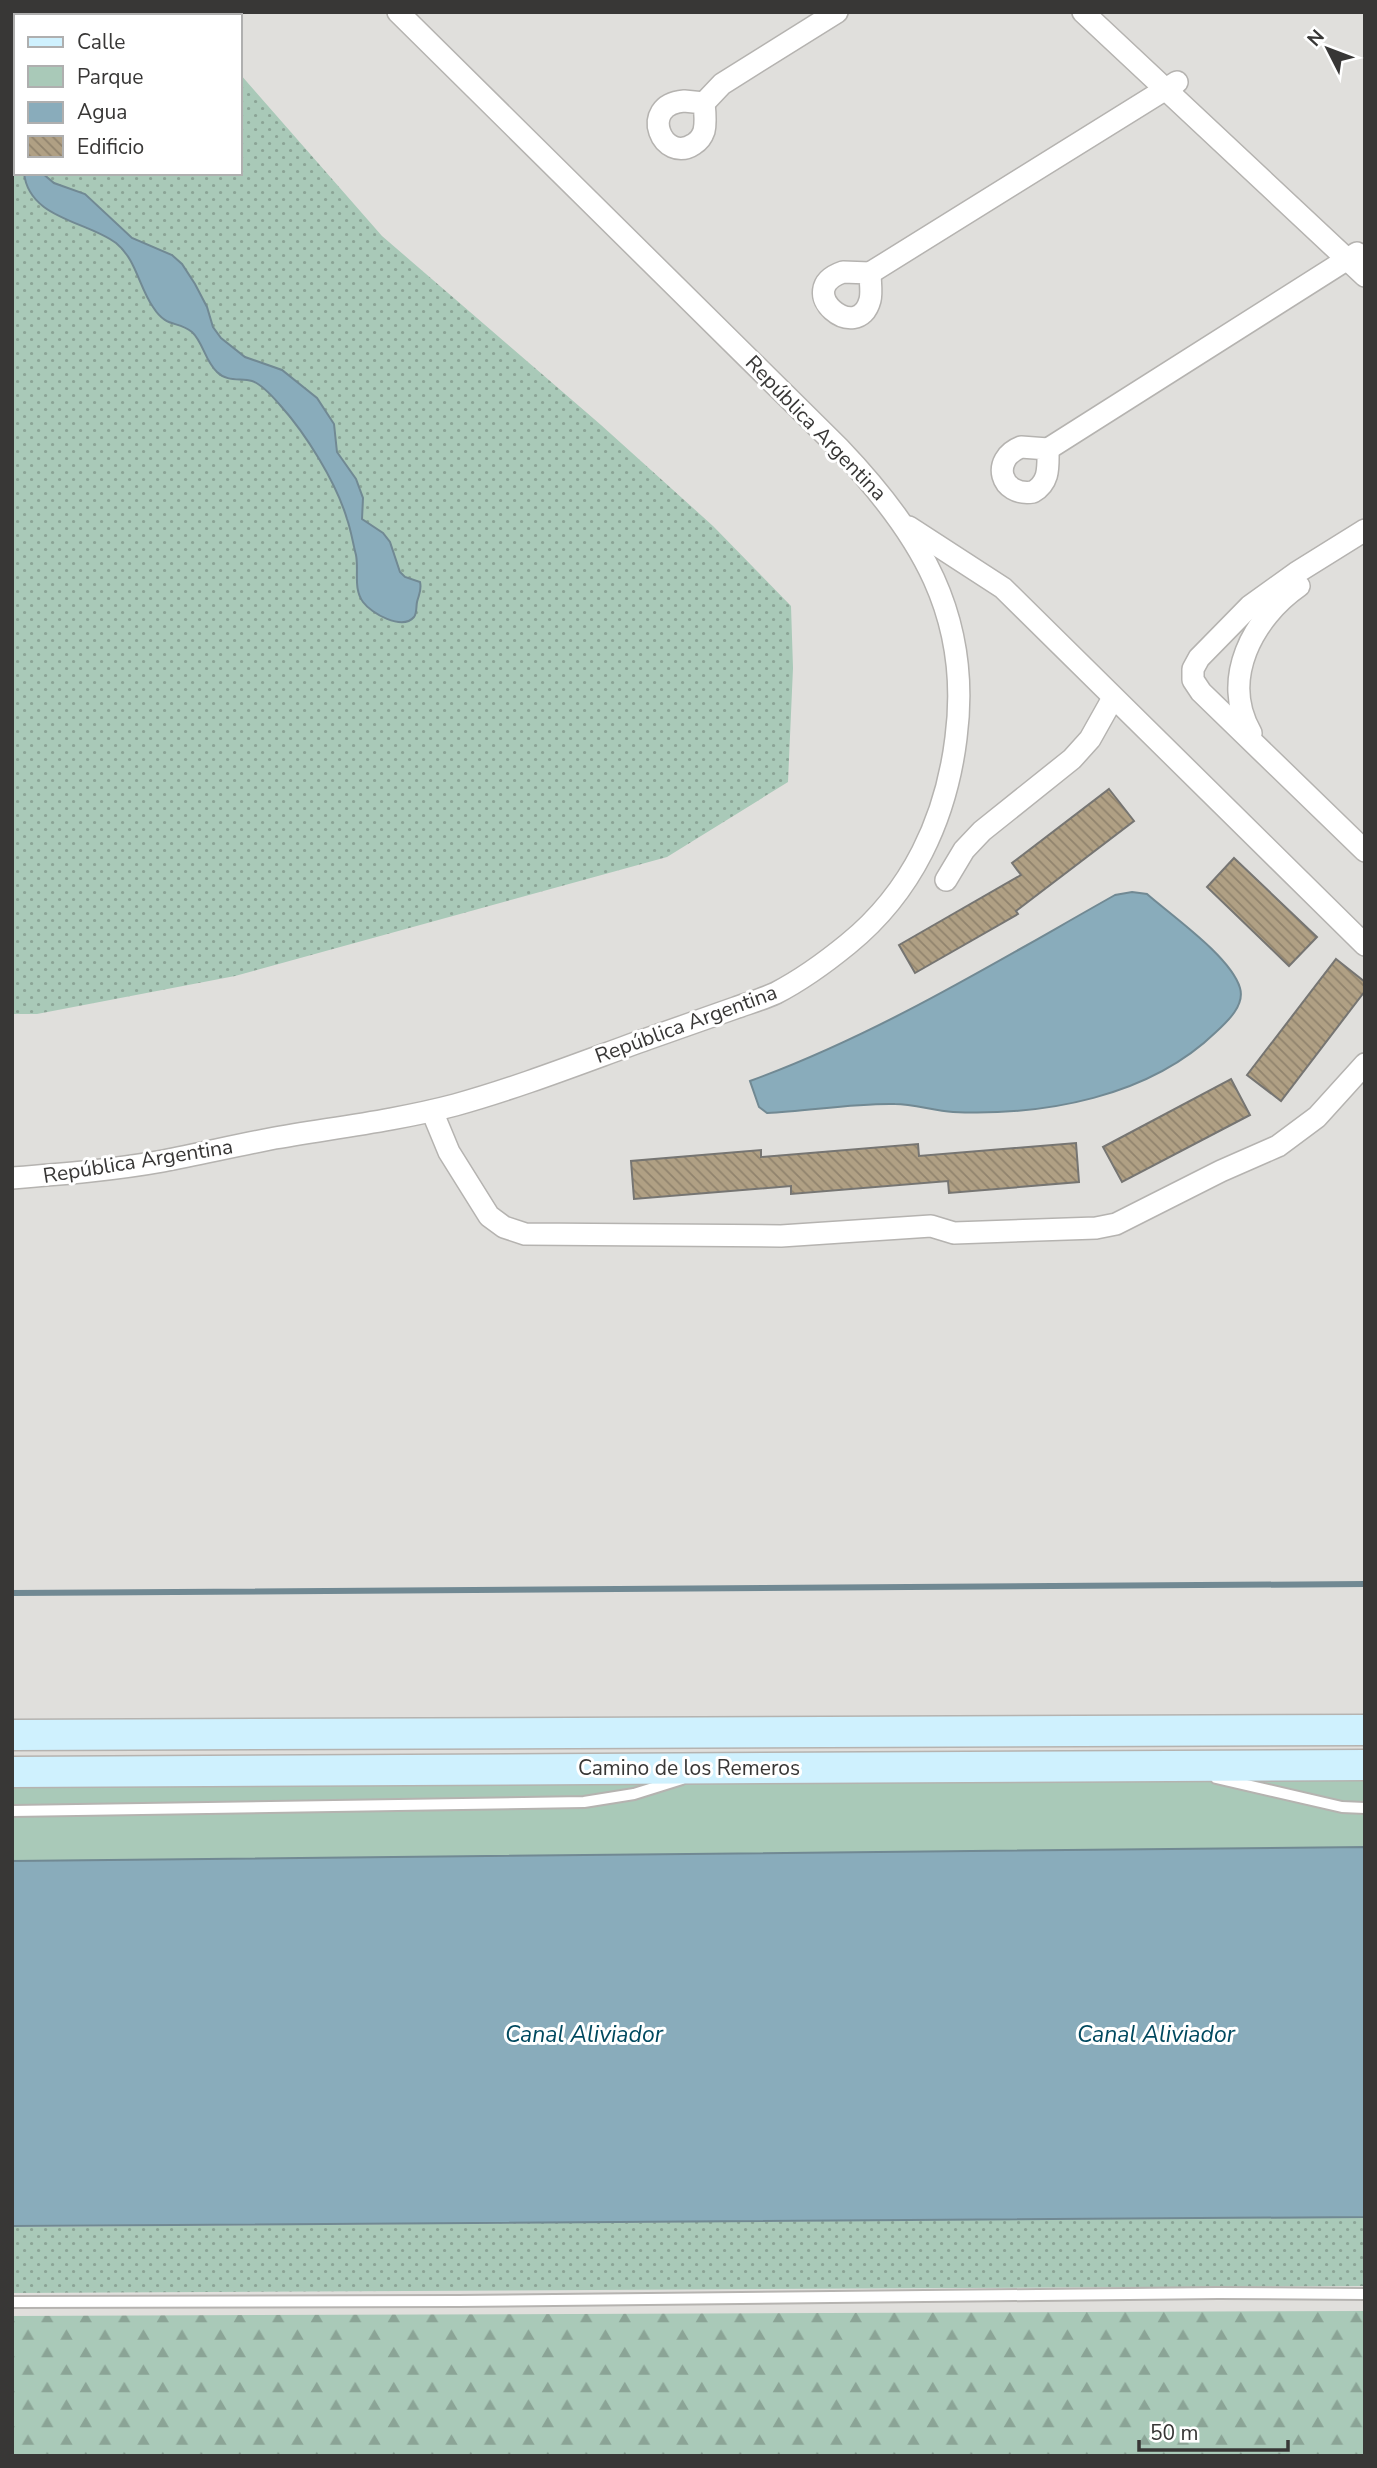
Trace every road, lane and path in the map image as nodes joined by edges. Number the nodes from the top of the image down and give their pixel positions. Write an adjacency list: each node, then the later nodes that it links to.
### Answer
1 (398, 12): 11 (street, República Argentina)
2 (837, 12): 6 (street)
3 (1083, 12): 5 (street)
4 (1101, 12): 5 (street)
5 (1172, 85): 7 (street); 8 (street)
6 (705, 103)
7 (1356, 257): 9 (street); 10 (street)
8 (870, 273)
9 (1365, 276)
10 (1048, 449)
11 (905, 525): 14 (street); 20 (street, República Argentina)
12 (1365, 530): 15 (street)
13 (1365, 545): 15 (street)
14 (1113, 698): 17 (street); 18 (street)
15 (1259, 747): 16 (street)
16 (1365, 851)
17 (946, 880)
18 (1365, 946)
19 (1365, 1064): 20 (street)
20 (432, 1111): 21 (street, República Argentina)
21 (12, 1178)
22 (1365, 1730): 23 (main road, Camino de los Remeros)
23 (12, 1735)
24 (1365, 1765): 25 (main road, Camino de los Remeros)
25 (1166, 1766): 26 (main road, Camino de los Remeros); 28 (lane)
26 (717, 1768): 27 (main road, Camino de los Remeros); 29 (lane)
27 (12, 1772)
28 (1365, 1808)
29 (12, 1811)
30 (1365, 2294): 31 (lane)
31 (12, 2302)

